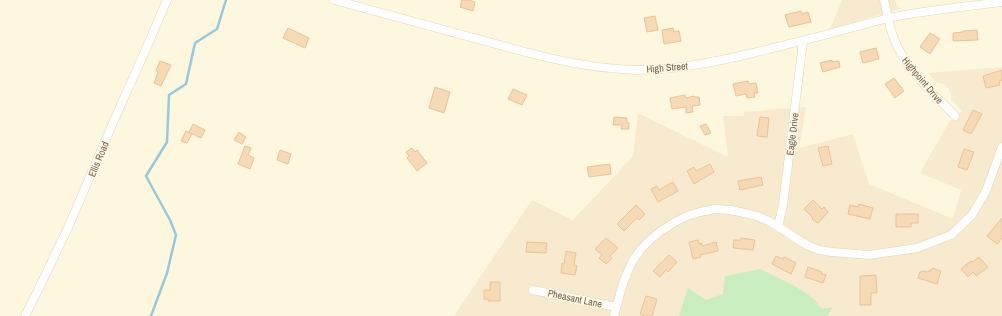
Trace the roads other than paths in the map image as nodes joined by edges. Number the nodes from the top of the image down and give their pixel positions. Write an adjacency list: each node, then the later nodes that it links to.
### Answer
1 (167, 0): 12 (street, Ellis Road)
2 (334, 0): 6 (street, High Street)
3 (884, 0): 5 (street, Highpoint Drive)
4 (1002, 2): 5 (street, High Street)
5 (889, 18): 6 (street, High Street); 7 (street, Highpoint Drive)
6 (803, 41): 9 (street, Eagle Drive)
7 (955, 116)
8 (1002, 147): 9 (street)
9 (778, 226): 11 (street)
10 (533, 290): 11 (street, Pheasant Lane)
11 (616, 307): 13 (street)
12 (25, 316)
13 (614, 316)

